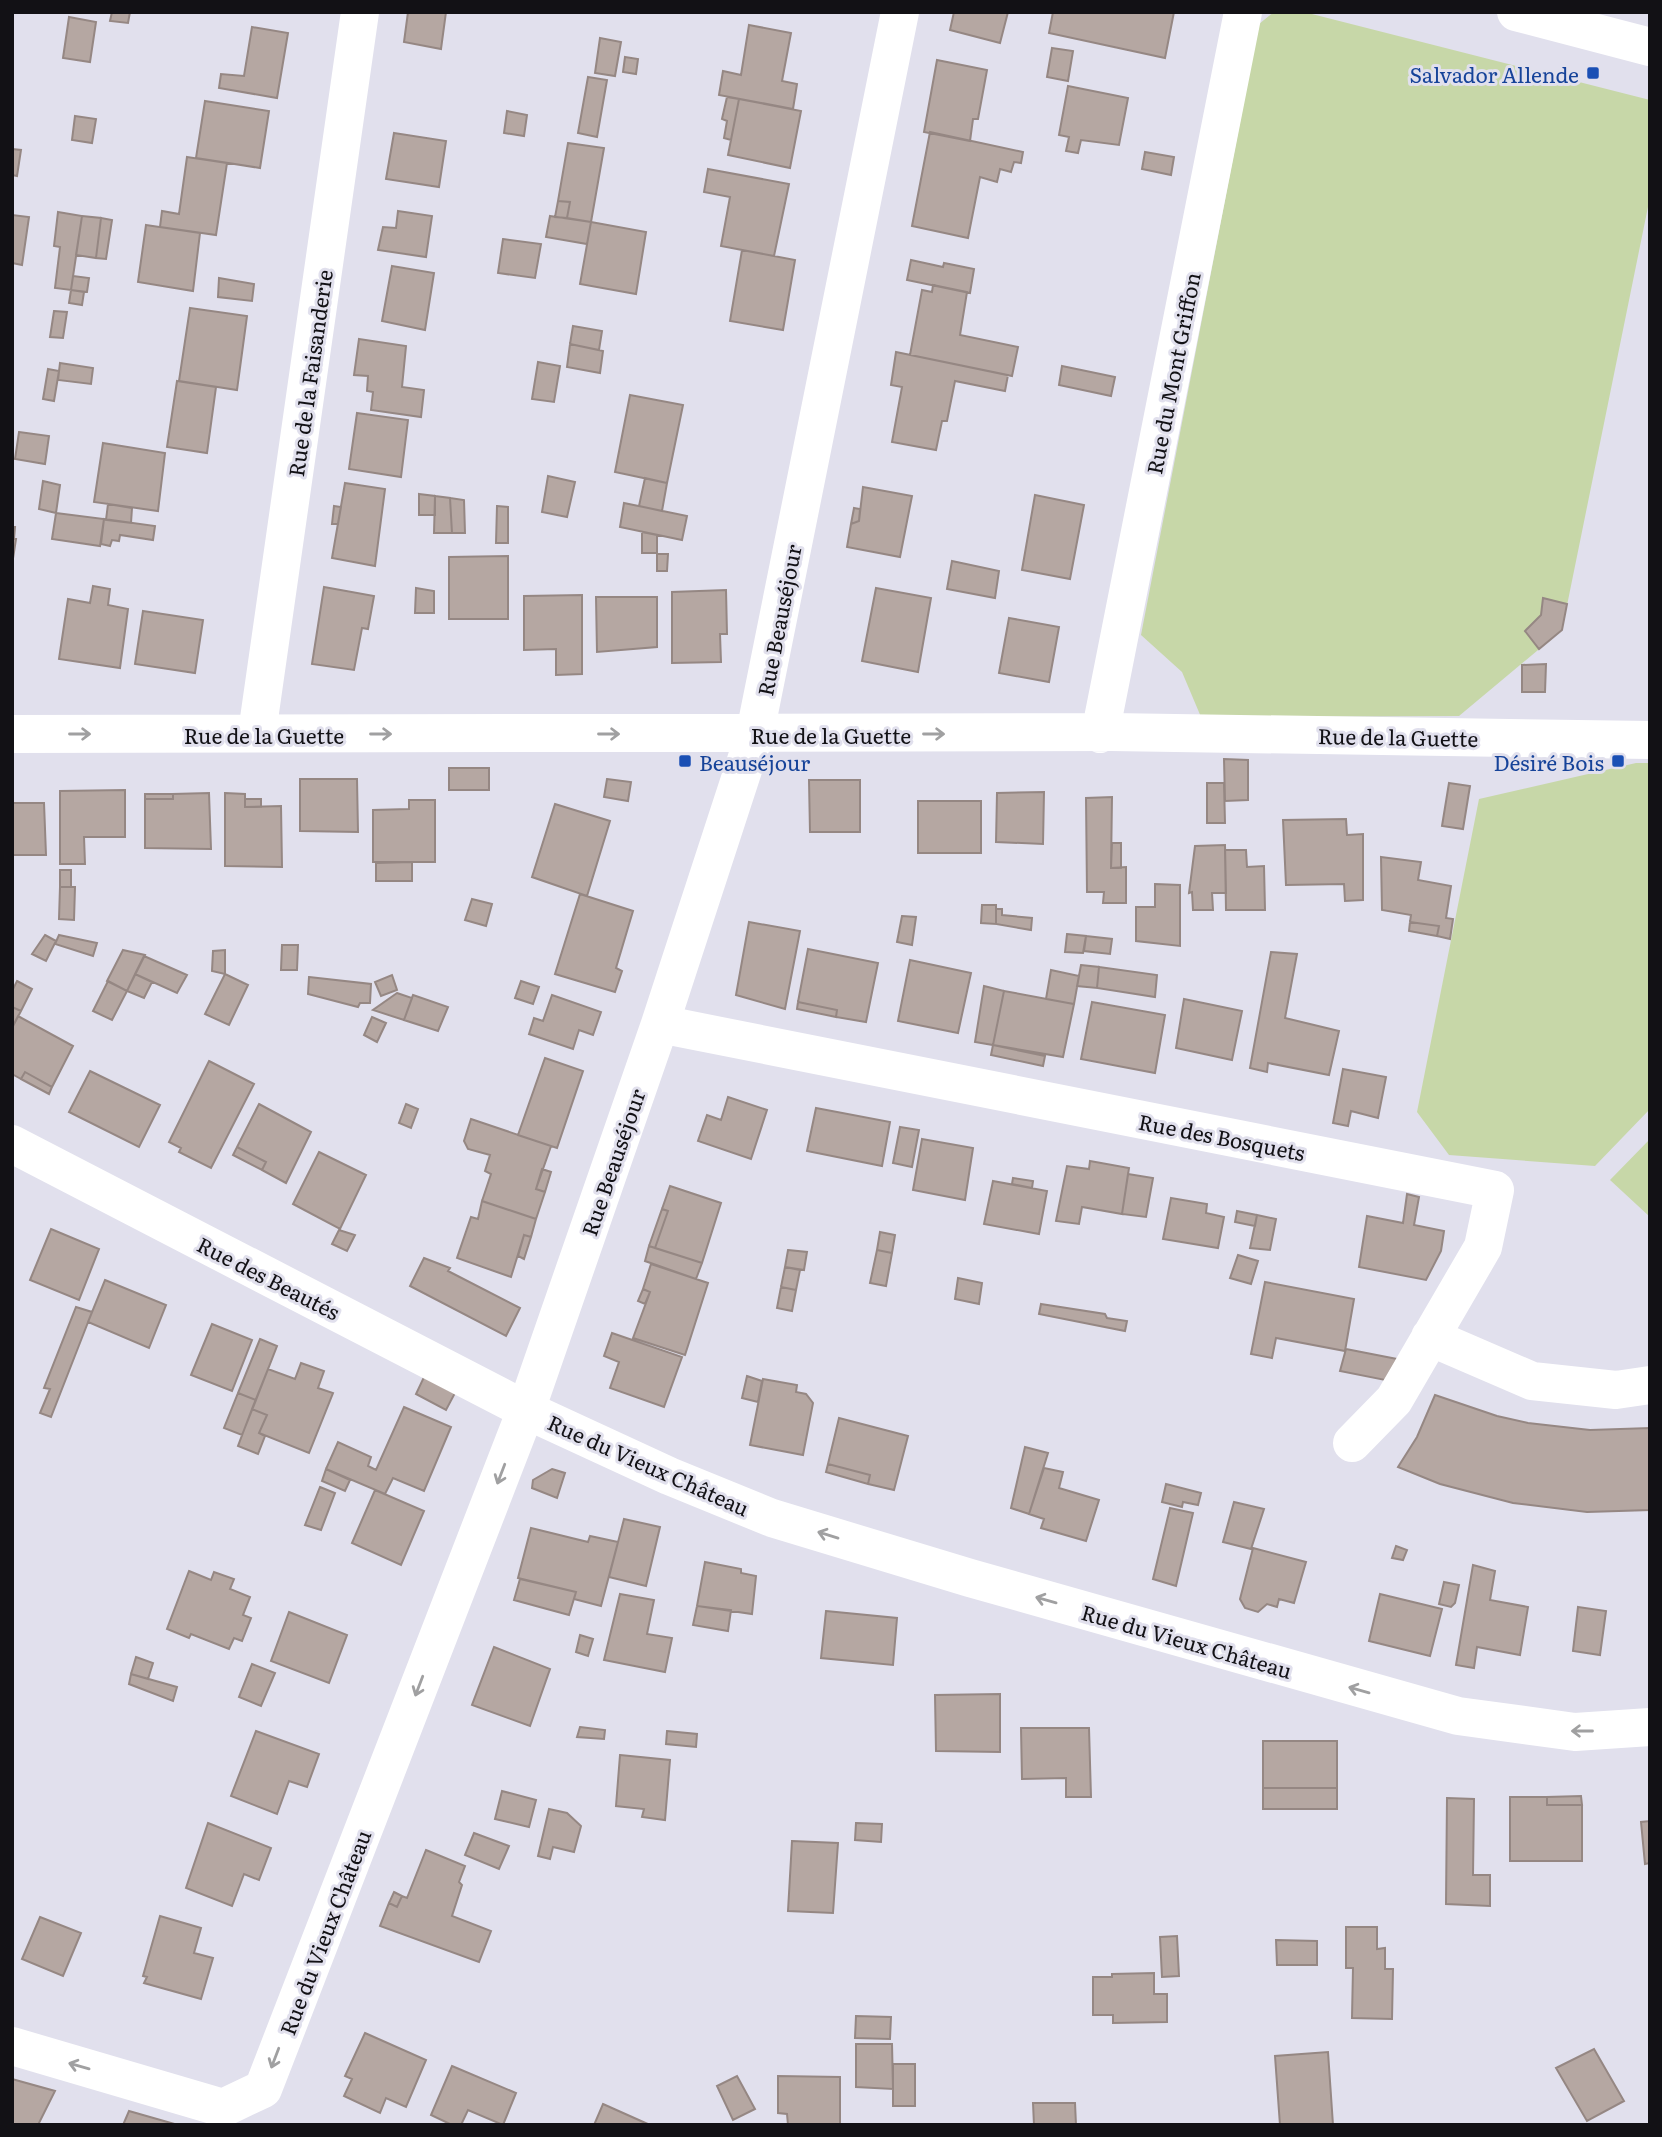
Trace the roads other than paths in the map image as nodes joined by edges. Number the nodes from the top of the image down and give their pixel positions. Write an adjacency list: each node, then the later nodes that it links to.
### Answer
1 (360, 12): 6 (street, Rue de la Faisanderie)
2 (900, 12): 7 (street, Rue Beauséjour)
3 (1243, 12): 9 (street, Rue du Mont Griffon)
4 (1516, 12): 5 (street)
5 (1650, 47)
6 (257, 733): 7 (street, Rue de la Guette, one-way to 7); 8 (street, Rue de la Guette, one-way to 6)
7 (755, 733): 9 (street, Rue de la Guette, one-way to 9); 11 (street, Rue Beauséjour)
8 (12, 734)
9 (1100, 734): 10 (street, Rue de la Guette)
10 (1650, 740)
11 (660, 1024): 13 (street, Rue des Bosquets); 15 (street, Rue Beauséjour)
12 (12, 1144): 15 (street, Rue des Beautés)
13 (1430, 1337): 14 (street); 16 (street, Rue des Bosquets)
14 (1650, 1385)
15 (526, 1410): 17 (street, Rue du Vieux Château, one-way to 15); 18 (street, Rue du Vieux Château, one-way to 18)
16 (1352, 1443)
17 (1650, 1727)
18 (12, 2046)

